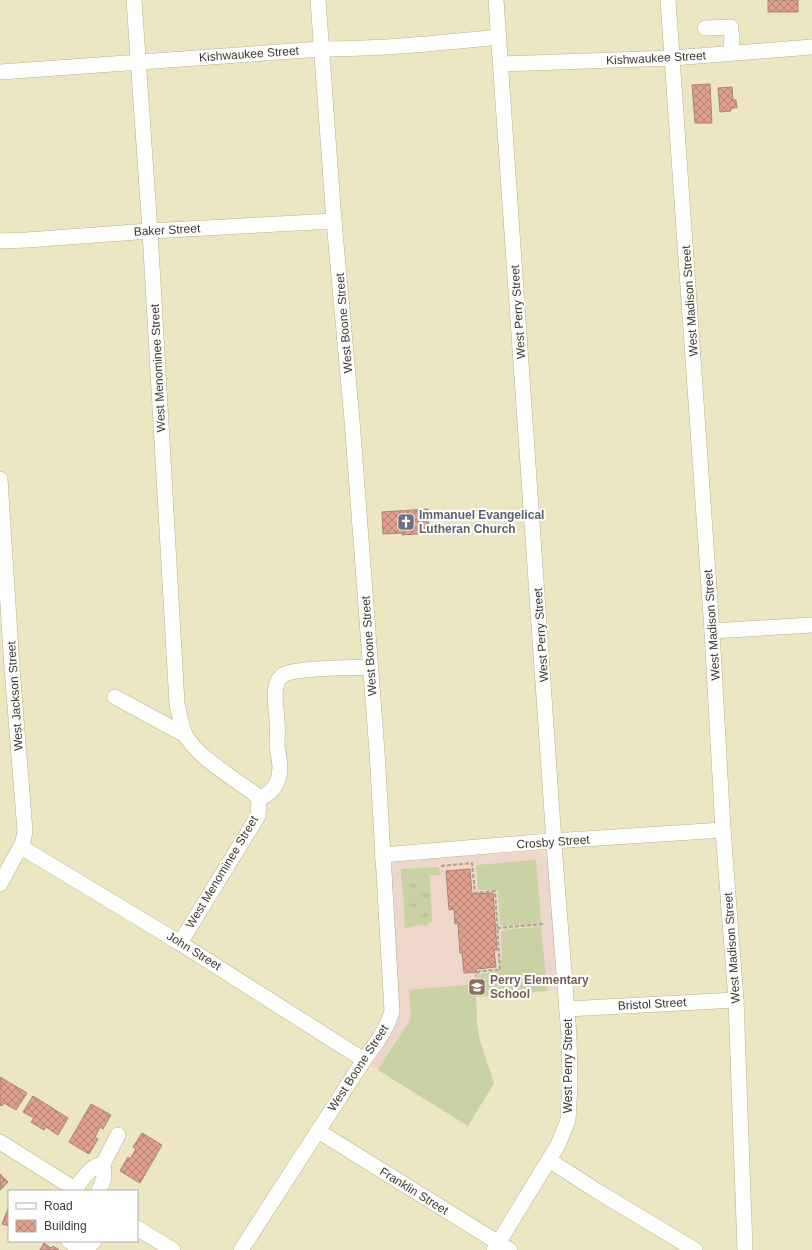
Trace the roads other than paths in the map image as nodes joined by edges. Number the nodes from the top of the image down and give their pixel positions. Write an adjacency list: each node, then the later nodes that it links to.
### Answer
1 (134, 0): 11 (street, West Menominee Street)
2 (318, 0): 8 (street, West Boone Street)
3 (496, 0): 6 (street, West Perry Street)
4 (668, 0): 10 (street, West Madison Street)
5 (704, 28): 9 (street)
6 (499, 37): 8 (street, Kishwaukee Street); 12 (street, West Perry Street)
7 (812, 47): 9 (street, Kishwaukee Street)
8 (321, 49): 11 (street, Kishwaukee Street); 14 (street, West Boone Street)
9 (731, 53): 10 (street, Kishwaukee Street)
10 (673, 58): 12 (street, Kishwaukee Street); 20 (street, West Madison Street)
11 (139, 61): 13 (street, Kishwaukee Street); 15 (street, West Menominee Street)
12 (501, 64): 26 (street, West Perry Street)
13 (0, 72)
14 (334, 221): 15 (street, Baker Street); 21 (street, West Boone Street)
15 (150, 231): 16 (street, Baker Street); 23 (street, West Menominee Street)
16 (0, 241)
17 (0, 479): 18 (street, West Jackson Street)
18 (3, 570): 27 (street, West Jackson Street)
19 (812, 625): 20 (street)
20 (712, 631): 25 (street, West Madison Street)
21 (371, 667): 24 (street); 28 (street, West Boone Street)
22 (115, 697): 23 (street)
23 (185, 735): 24 (street)
24 (259, 800): 30 (street, West Menominee Street)
25 (723, 830): 26 (street, Crosby Street); 31 (street, West Madison Street)
26 (554, 842): 28 (street, Crosby Street); 32 (street, West Perry Street)
27 (21, 847): 29 (street, West Jackson Street); 30 (street, John Street)
28 (382, 855): 33 (street, West Boone Street)
29 (0, 884)
30 (180, 942): 33 (street, John Street)
31 (736, 1000): 32 (street, Bristol Street); 50 (street, West Madison Street)
32 (567, 1009): 37 (street, West Perry Street)
33 (364, 1060): 34 (street, West Boone Street)
34 (318, 1131): 44 (street, Franklin Street); 48 (street, West Boone Street)
35 (118, 1135): 38 (street)
36 (0, 1142): 39 (street)
37 (549, 1160): 44 (street, West Perry Street); 49 (street)
38 (103, 1164): 39 (street); 40 (street)
39 (74, 1189)
40 (99, 1190)
41 (138, 1229): 47 (street)
42 (70, 1242): 45 (street)
43 (93, 1242): 46 (street)
44 (501, 1248)
45 (82, 1250)
46 (86, 1250)
47 (173, 1250)
48 (241, 1250)
49 (695, 1250)
50 (745, 1250)

